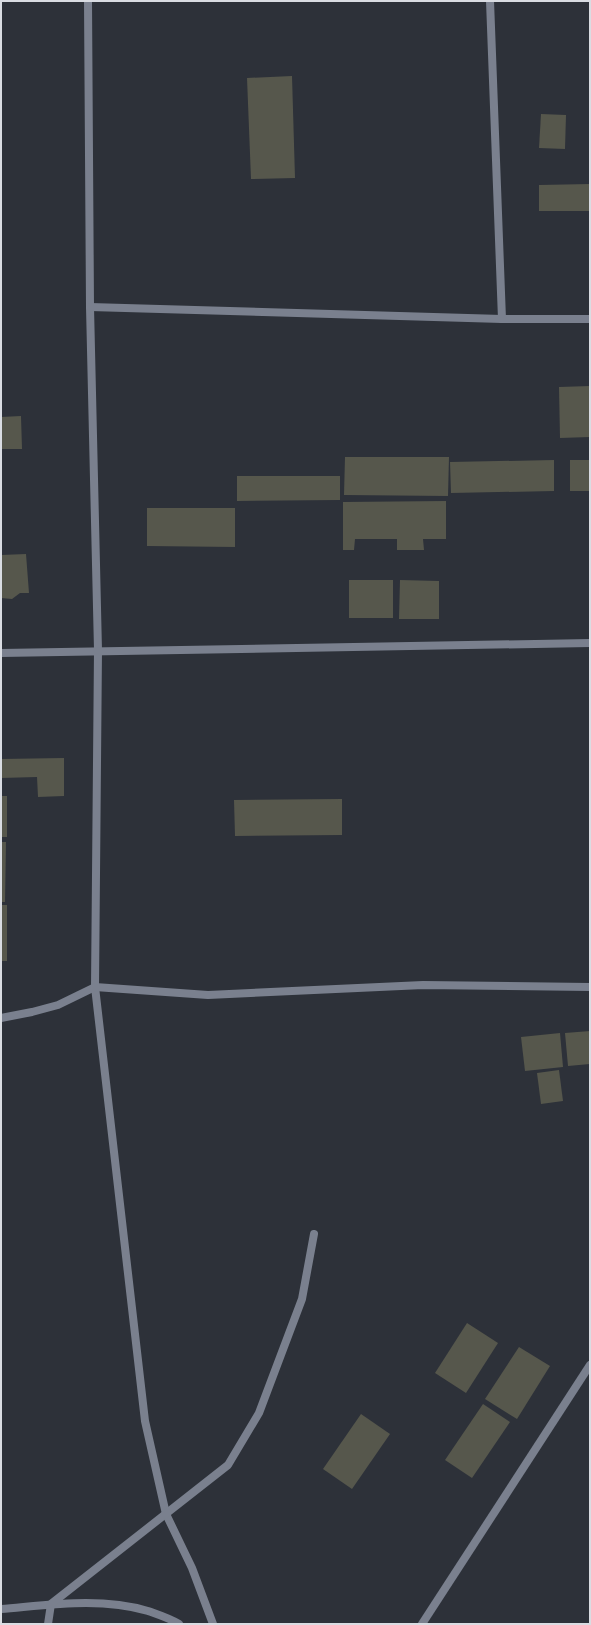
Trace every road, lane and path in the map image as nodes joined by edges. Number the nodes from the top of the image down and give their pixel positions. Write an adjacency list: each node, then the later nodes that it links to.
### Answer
1 (88, 1): 3 (street)
2 (490, 1): 4 (street)
3 (90, 307): 4 (street); 7 (street)
4 (502, 319): 5 (street)
5 (590, 319)
6 (590, 643): 7 (street)
7 (98, 650): 8 (street); 9 (street)
8 (1, 653)
9 (95, 987): 10 (street); 11 (street); 14 (street)
10 (590, 987)
11 (1, 1018)
12 (314, 1234): 14 (street)
13 (590, 1365): 20 (street)
14 (166, 1514): 15 (street); 19 (street)
15 (51, 1604): 16 (street); 17 (street); 18 (street)
16 (1, 1609)
17 (48, 1624)
18 (179, 1624)
19 (213, 1624)
20 (422, 1624)

